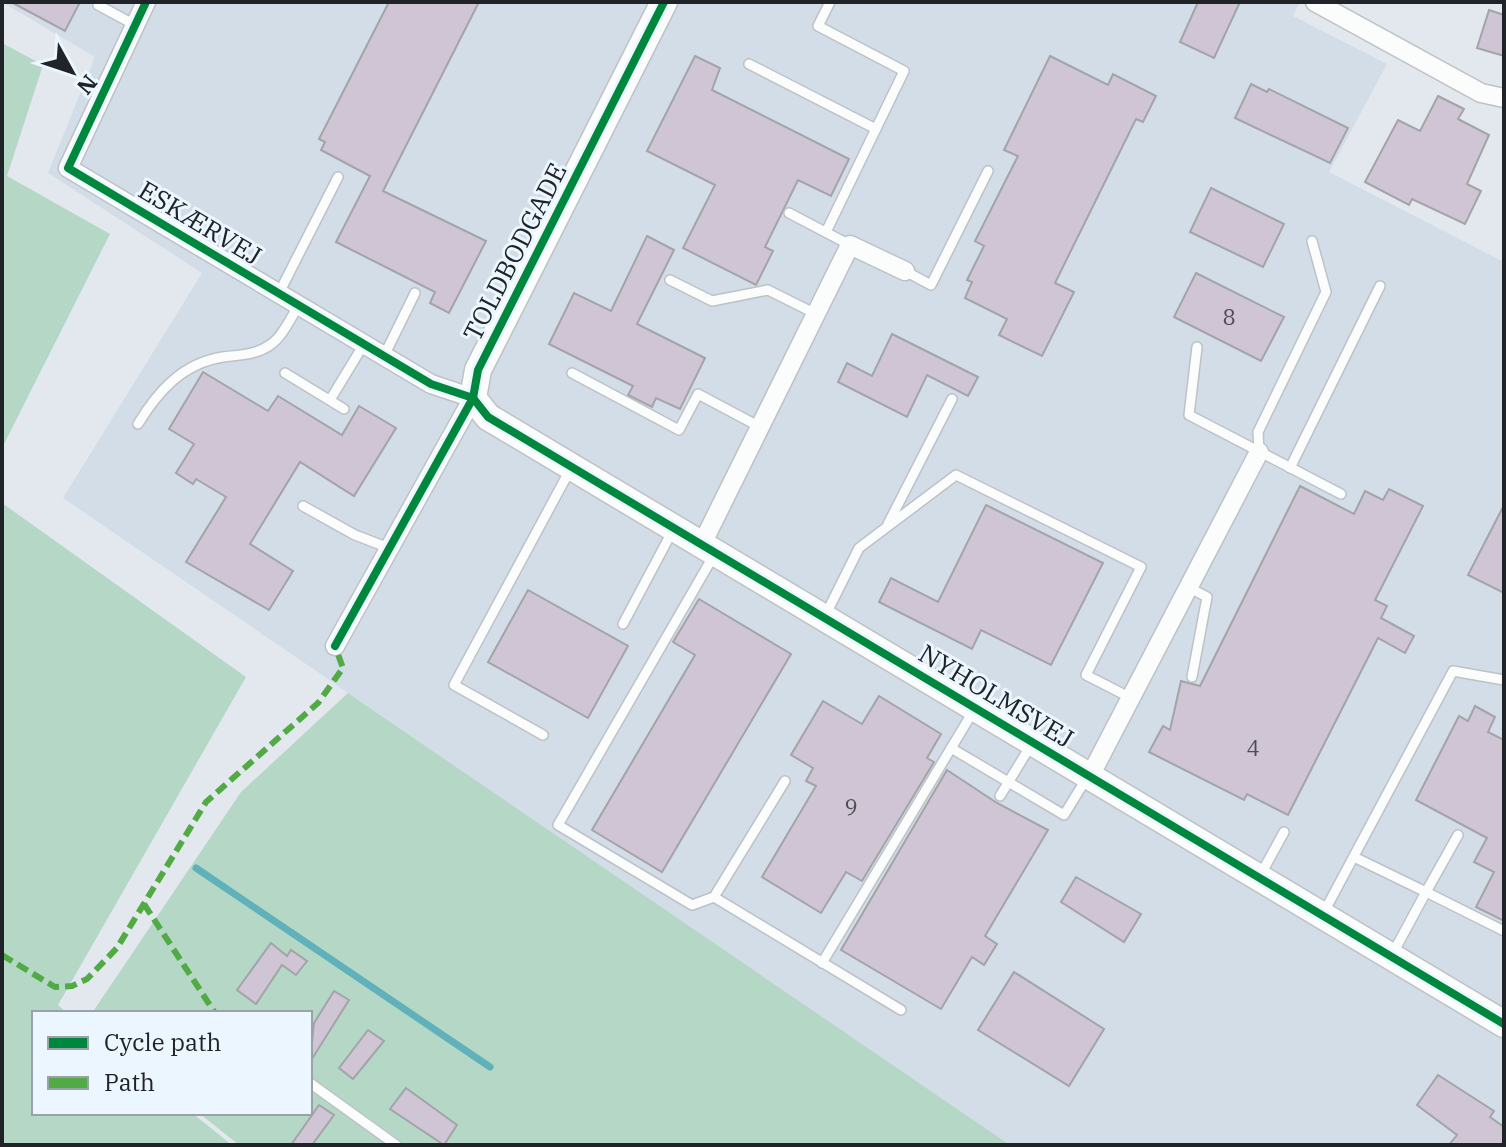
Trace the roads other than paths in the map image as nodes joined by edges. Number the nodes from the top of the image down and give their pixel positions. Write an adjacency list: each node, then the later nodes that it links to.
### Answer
1 (100, 2): 6 (lane)
2 (146, 2): 6 (street, ESKÆRVEJ)
3 (664, 2): 28 (street, TOLDBODGADE)
4 (830, 2): 9 (lane)
5 (1315, 2): 8 (street)
6 (135, 25): 19 (street, ESKÆRVEJ)
7 (749, 64): 9 (lane)
8 (1504, 98)
9 (876, 129): 13 (lane)
10 (988, 171): 16 (lane)
11 (338, 177): 19 (lane)
12 (789, 213): 13 (lane)
13 (826, 232): 15 (lane)
14 (1312, 241): 34 (lane)
15 (850, 245): 16 (street); 22 (street)
16 (905, 271)
17 (670, 280): 22 (lane)
18 (1380, 286): 36 (lane)
19 (279, 293): 21 (street, ESKÆRVEJ)
20 (415, 293): 25 (lane)
21 (299, 305): 23 (street, ESKÆRVEJ); 32 (lane)
22 (816, 314): 33 (street)
23 (364, 344): 25 (street, ESKÆRVEJ); 30 (lane)
24 (1197, 347): 34 (lane)
25 (384, 356): 28 (street, ESKÆRVEJ)
26 (285, 373): 30 (lane)
27 (572, 373): 33 (lane)
28 (473, 398): 35 (street, NYHOLMSVEJ); 41 (street, TOLDBODGADE)
29 (952, 399): 40 (lane)
30 (330, 400): 31 (lane)
31 (344, 409)
32 (138, 424)
33 (760, 427): 42 (street)
34 (1259, 452): 36 (lane); 43 (street, NYHOLMSVEJ)
35 (572, 467): 39 (street, NYHOLMSVEJ); 51 (lane)
36 (1290, 468): 37 (lane)
37 (1341, 494)
38 (303, 506): 41 (lane)
39 (675, 527): 42 (street, NYHOLMSVEJ); 45 (lane)
40 (886, 528): 44 (lane); 49 (lane)
41 (389, 548): 46 (street, TOLDBODGADE)
42 (709, 548): 44 (street, NYHOLMSVEJ); 63 (lane)
43 (1188, 587): 47 (lane); 49 (street, NYHOLMSVEJ)
44 (824, 617): 50 (street, NYHOLMSVEJ)
45 (623, 624)
46 (335, 646)
47 (1192, 677)
48 (1504, 680): 60 (lane)
49 (1131, 698): 54 (street, NYHOLMSVEJ)
50 (975, 707): 52 (street, NYHOLMSVEJ); 53 (lane)
51 (543, 735)
52 (1033, 742): 54 (street, NYHOLMSVEJ); 56 (lane)
53 (951, 748): 56 (lane); 67 (lane)
54 (1089, 776): 56 (lane); 61 (street, NYHOLMSVEJ)
55 (785, 781): 63 (lane)
56 (1009, 782): 57 (lane)
57 (1000, 796)
58 (1284, 832): 61 (lane)
59 (1458, 835): 62 (lane)
60 (1354, 857): 62 (lane); 64 (lane)
61 (1259, 877): 64 (street, NYHOLMSVEJ)
62 (1426, 892): 65 (lane); 66 (lane)
63 (714, 897): 67 (lane)
64 (1323, 915): 66 (street, NYHOLMSVEJ)
65 (1504, 931)
66 (1391, 956): 69 (street, NYHOLMSVEJ)
67 (822, 963): 68 (lane)
68 (901, 1010)
69 (1504, 1024)
70 (312, 1084): 71 (lane)
71 (396, 1145)

